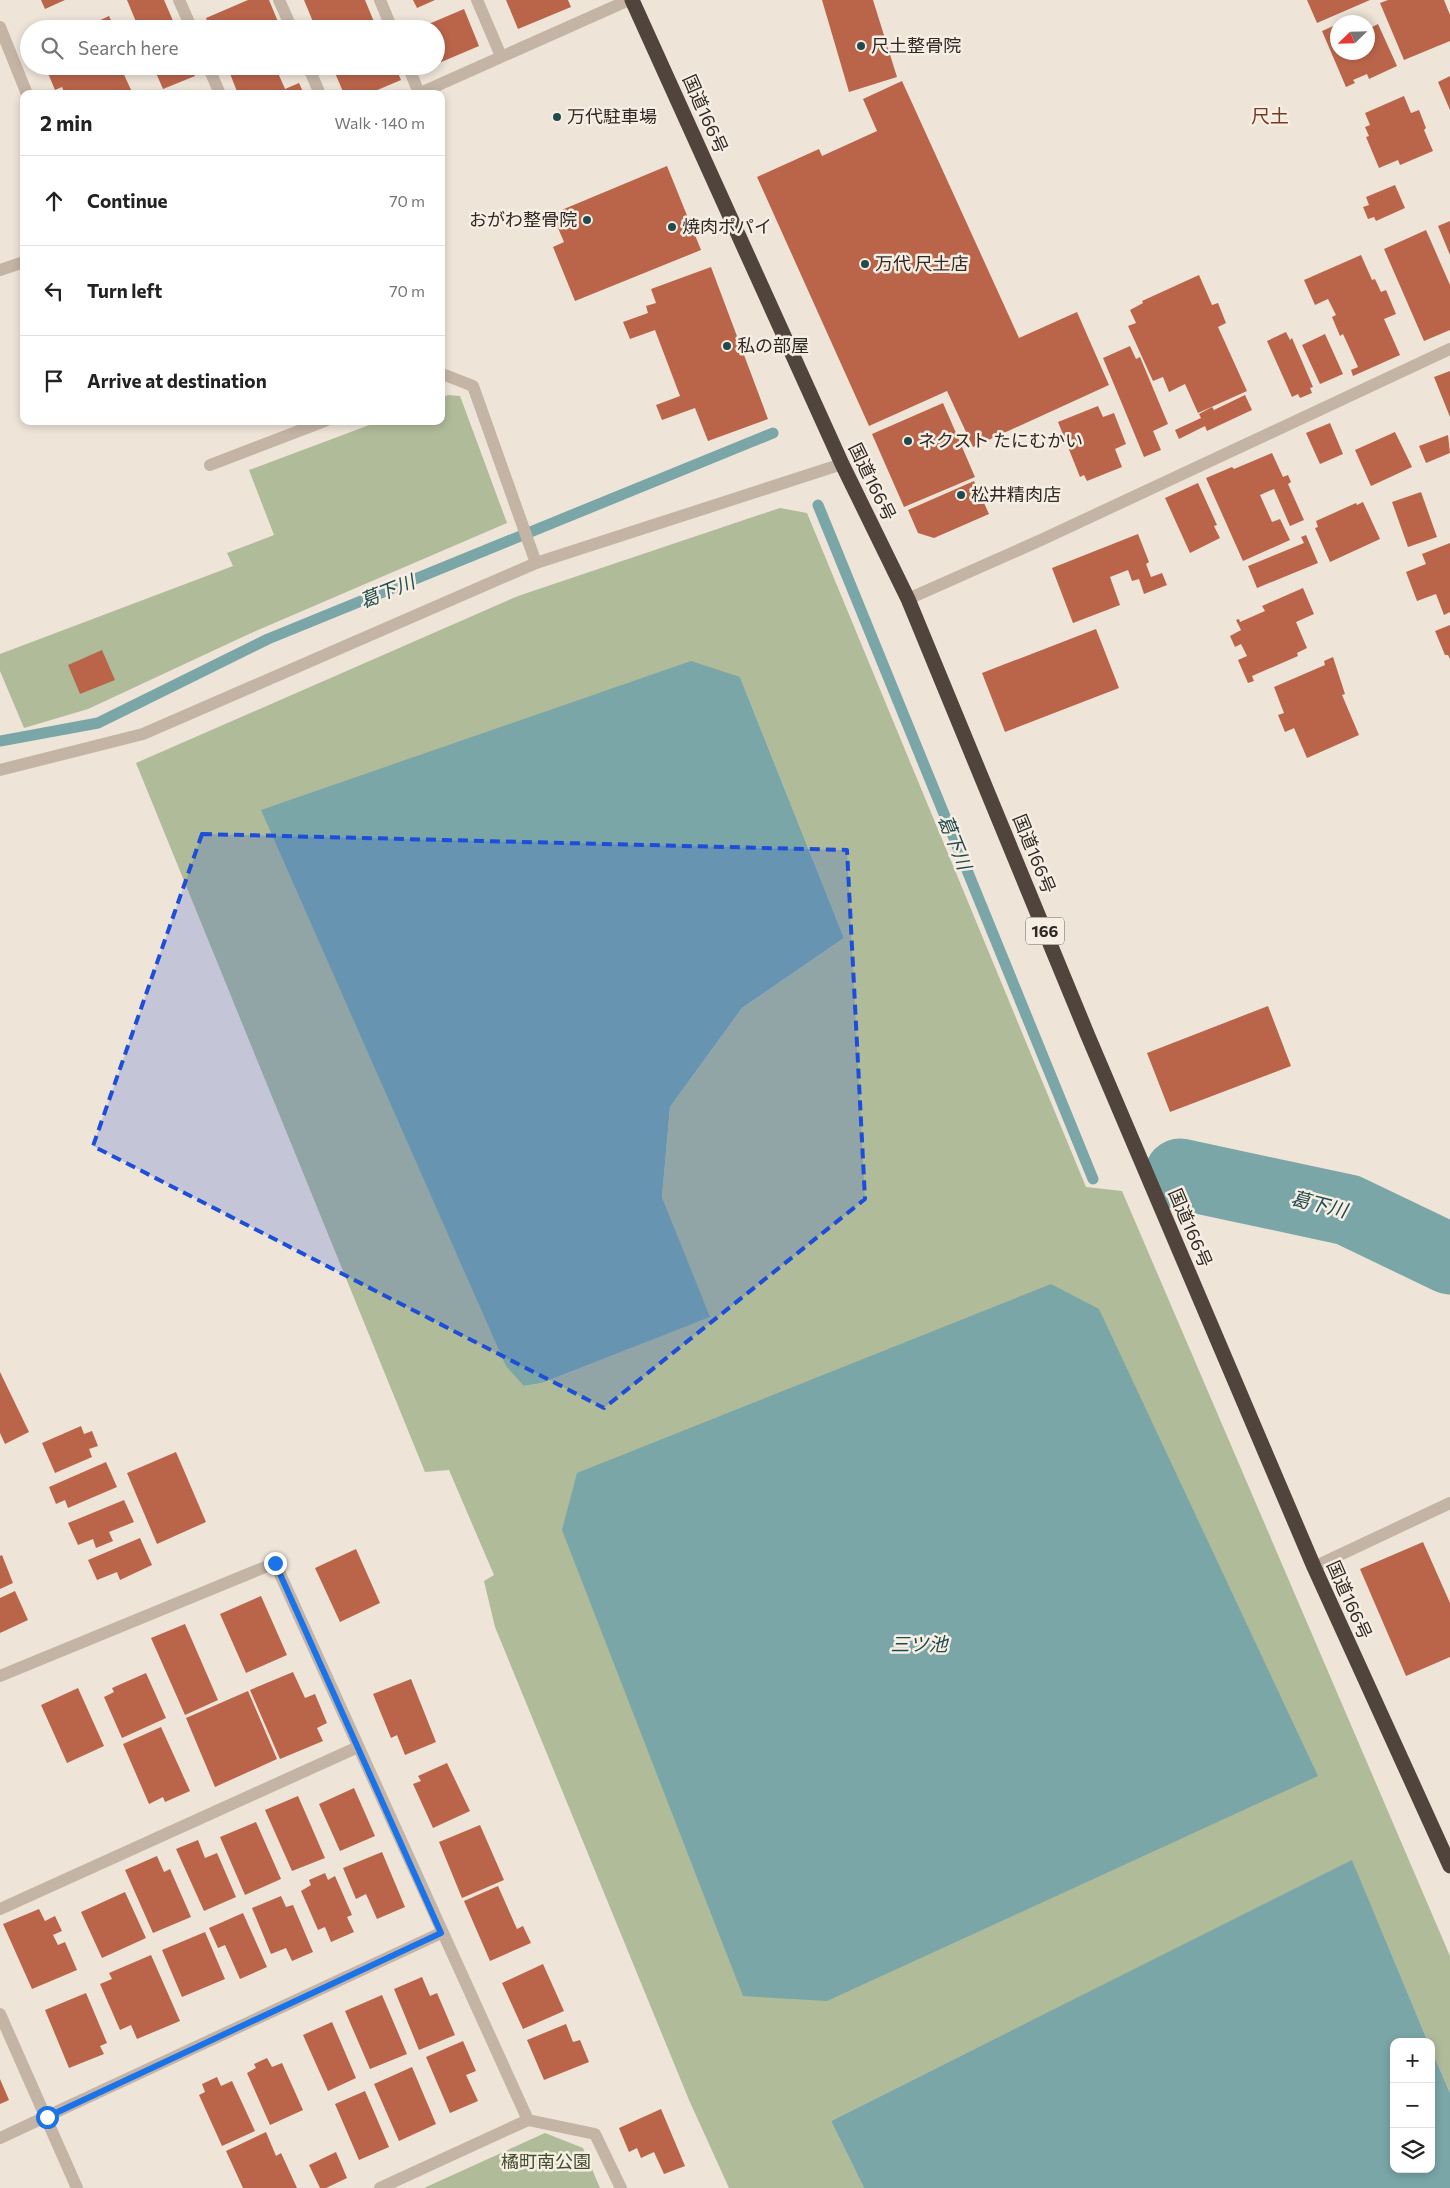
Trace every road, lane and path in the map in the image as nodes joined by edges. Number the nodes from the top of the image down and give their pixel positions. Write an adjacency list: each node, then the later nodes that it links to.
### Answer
1 (179, 0): 6 (street)
2 (279, 0): 7 (street)
3 (380, 0): 8 (street)
4 (477, 0): 10 (street)
5 (630, 0): 10 (street); 24 (highway, 国道166号 / 166)
6 (188, 20)
7 (288, 20)
8 (388, 20)
9 (0, 28): 14 (street)
10 (501, 56): 18 (street)
11 (212, 75): 15 (street)
12 (312, 75): 16 (street)
13 (412, 75): 17 (street)
14 (25, 90)
15 (218, 90)
16 (318, 90)
17 (418, 90)
18 (426, 90)
19 (20, 263): 20 (street)
20 (0, 270)
21 (1450, 349): 27 (street)
22 (445, 375): 26 (street)
23 (315, 425): 25 (street)
24 (842, 464): 26 (street); 27 (highway, 国道166号 / 166)
25 (210, 466)
26 (536, 562): 28 (street)
27 (908, 599): 30 (highway, 国道166号 / 166)
28 (0, 770)
29 (1450, 1503): 30 (street)
30 (1314, 1566): 33 (highway, 国道166号 / 166)
31 (0, 1676): 32 (street)
32 (358, 1747): 34 (street); 35 (street)
33 (1450, 1866)
34 (0, 1909)
35 (441, 1933): 37 (street); 38 (street)
36 (0, 2014): 37 (street)
37 (47, 2117): 39 (street); 40 (street)
38 (528, 2120): 41 (street); 42 (street)
39 (0, 2138)
40 (77, 2188)
41 (380, 2188)
42 (621, 2188)

